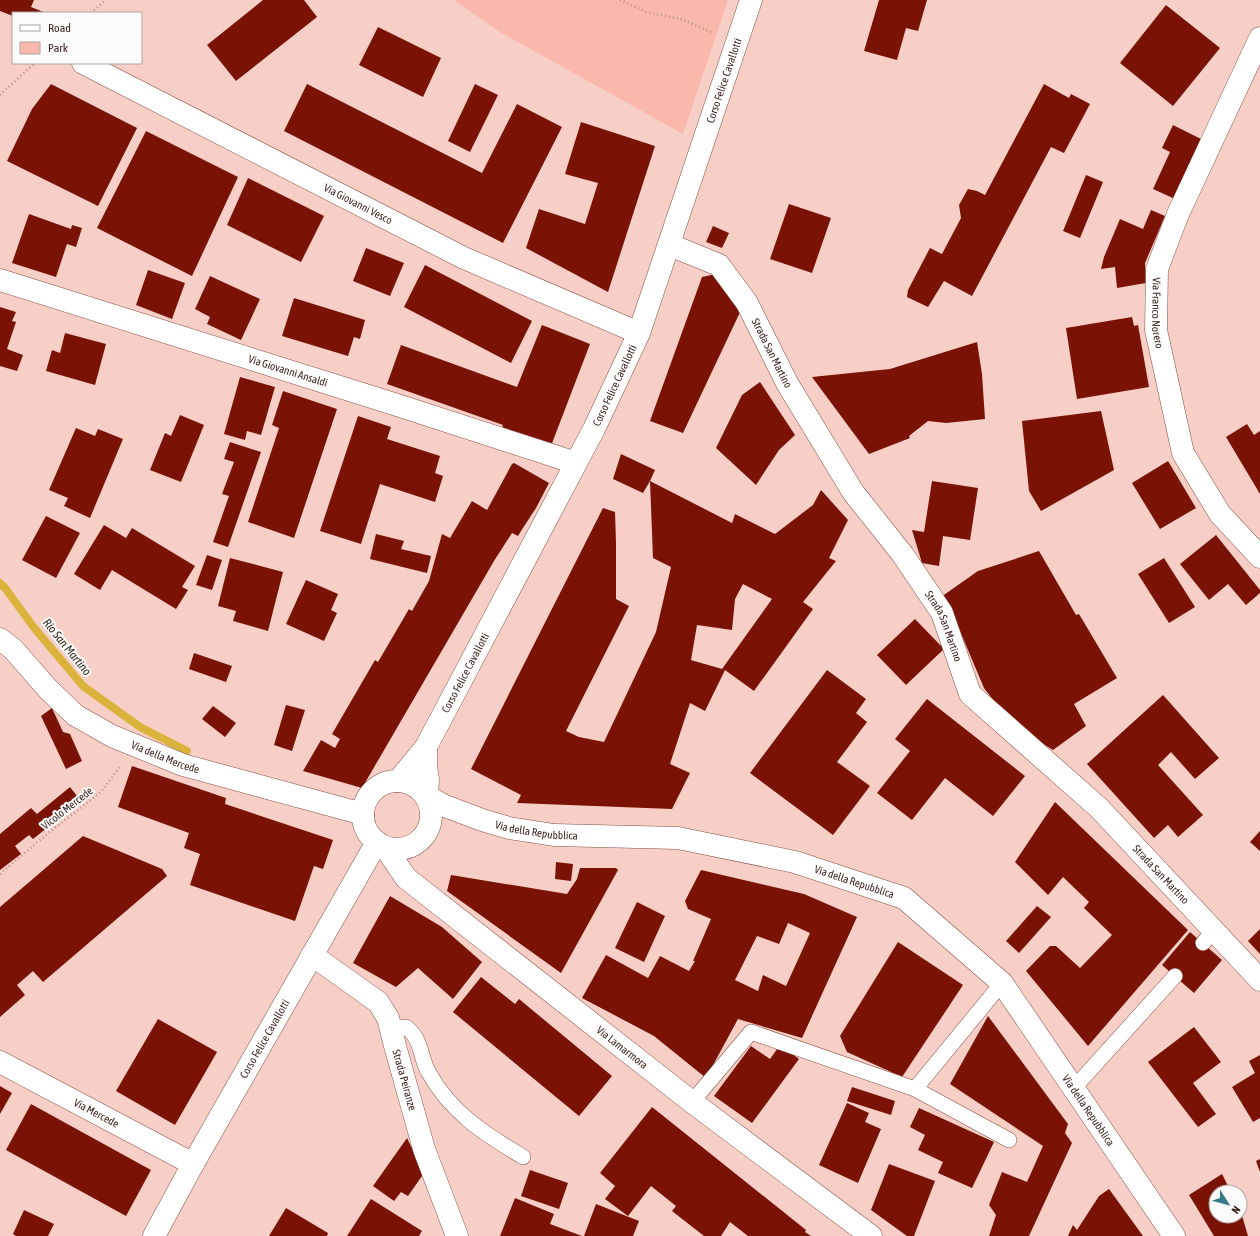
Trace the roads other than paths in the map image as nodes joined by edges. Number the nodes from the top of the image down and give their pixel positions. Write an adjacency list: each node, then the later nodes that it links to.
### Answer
1 (751, 0): 4 (street, Corso Felice Cavallotti)
2 (1260, 38): 8 (street, Via Franco Norero)
3 (85, 64): 6 (street, Via Giovanni Vesco)
4 (670, 245): 6 (street, Corso Felice Cavallotti); 17 (street, Strada San Martino)
5 (0, 280): 7 (street, Via Giovanni Ansaldi)
6 (639, 333): 7 (street, Corso Felice Cavallotti)
7 (576, 463): 10 (street, Corso Felice Cavallotti)
8 (1260, 556)
9 (0, 639): 13 (street, Via della Mercede)
10 (426, 747): 11 (street); 12 (street)
11 (398, 780): 12 (street, Via della Repubblica); 13 (street)
12 (426, 796): 14 (street); 18 (street, Via della Repubblica)
13 (363, 814): 14 (street)
14 (381, 845): 15 (street, Corso Felice Cavallotti); 23 (street, Via Lamarmora)
15 (312, 955): 19 (street, Strada Peiranze); 26 (street, Corso Felice Cavallotti)
16 (1175, 976): 21 (lane)
17 (1260, 980)
18 (1002, 983): 21 (street, Via della Repubblica); 22 (lane)
19 (390, 1028): 25 (lane); 28 (street, Strada Peiranze)
20 (0, 1062): 26 (street, Via Mercede)
21 (1074, 1088): 30 (street, Via della Repubblica)
22 (915, 1089): 23 (lane); 24 (lane)
23 (692, 1102): 29 (street, Via Lamarmora)
24 (1009, 1140)
25 (523, 1157)
26 (193, 1164): 27 (street, Corso Felice Cavallotti)
27 (154, 1236)
28 (457, 1236)
29 (871, 1236)
30 (1174, 1236)

